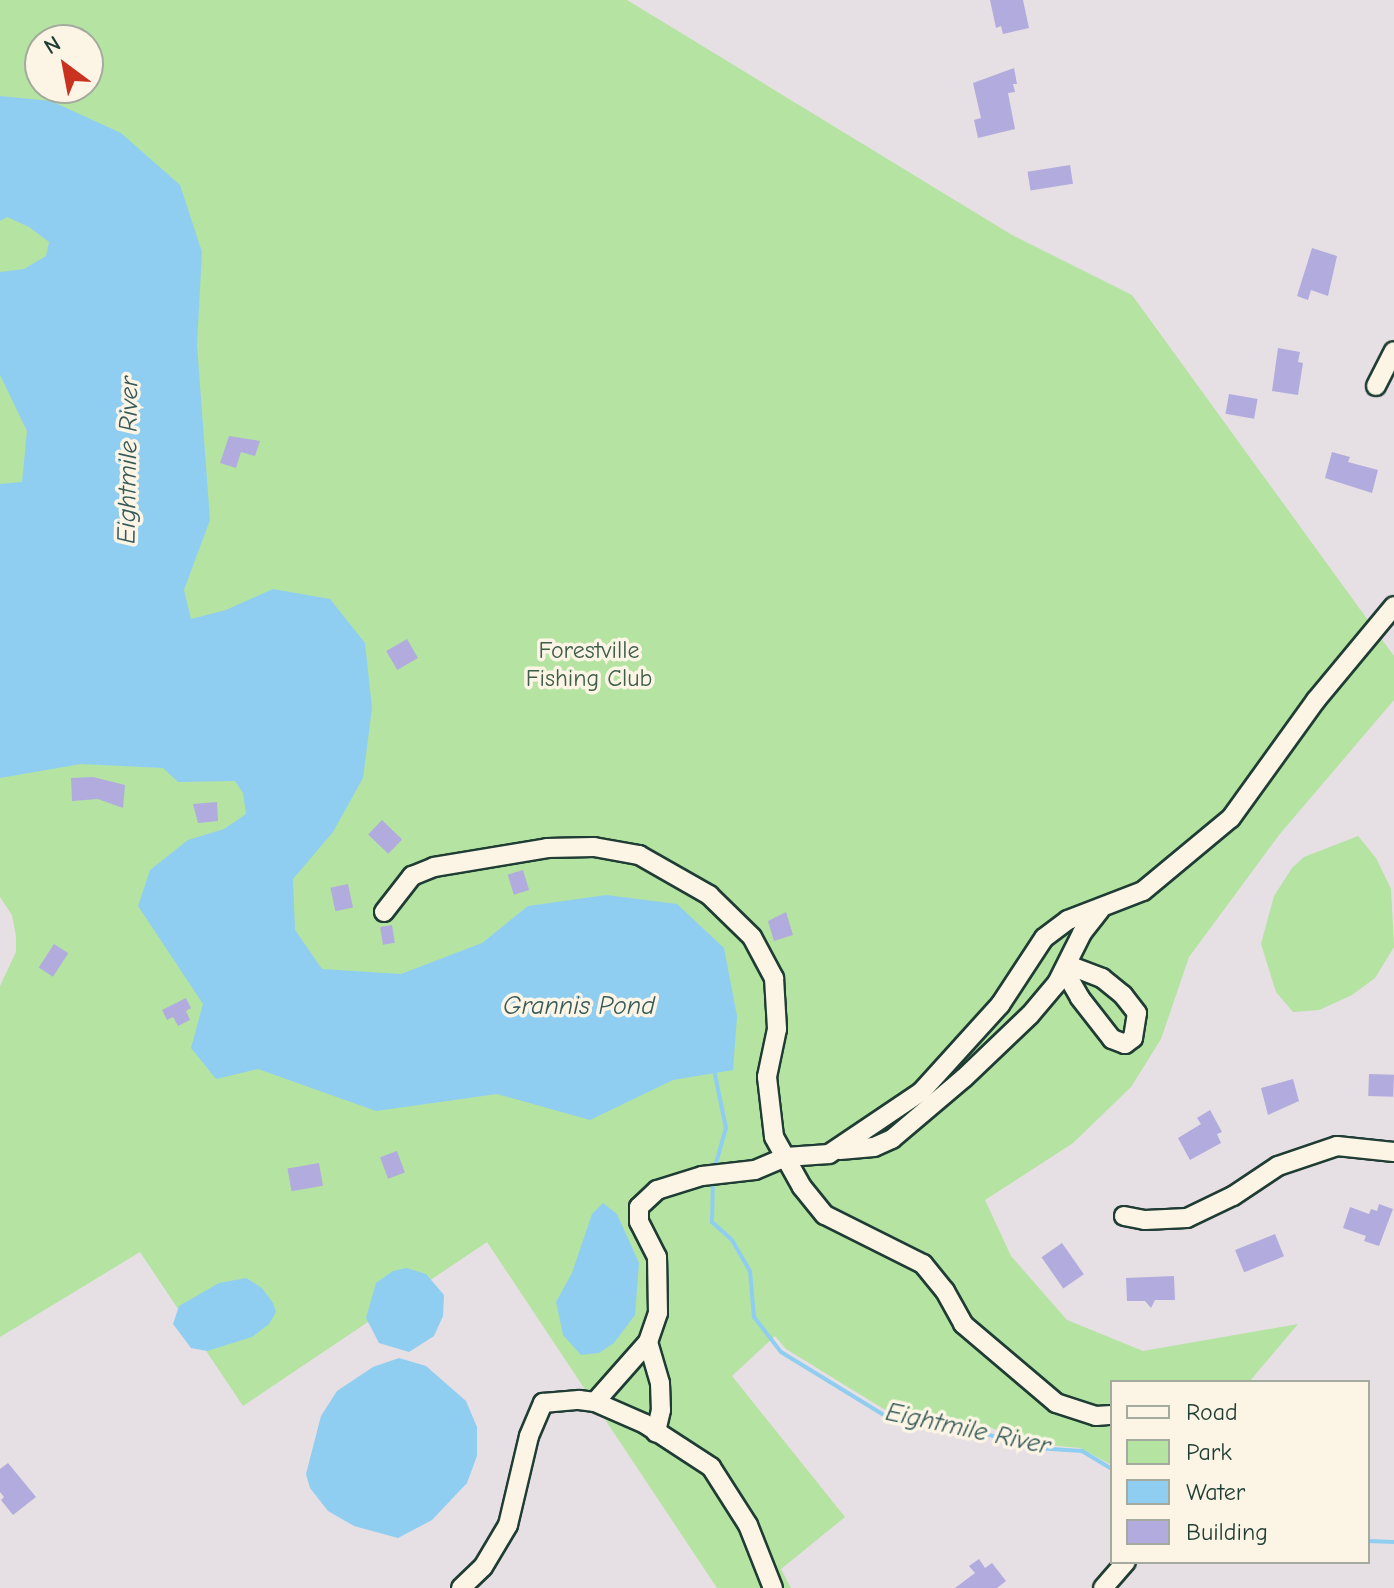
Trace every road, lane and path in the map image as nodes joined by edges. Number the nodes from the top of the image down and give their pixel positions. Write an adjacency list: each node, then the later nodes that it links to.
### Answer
1 (1394, 351): 2 (street)
2 (1376, 386)
3 (1394, 606): 4 (street)
4 (1101, 909): 6 (street); 6 (street)
5 (384, 912): 8 (street)
6 (838, 1150): 8 (street)
7 (1394, 1152): 9 (street)
8 (786, 1157): 10 (street); 12 (street)
9 (1124, 1216)
10 (648, 1342): 11 (street); 13 (street)
11 (595, 1402): 13 (street); 15 (street)
12 (1110, 1415)
13 (656, 1432): 16 (street)
14 (1124, 1564): 17 (street)
15 (461, 1588)
16 (773, 1588)
17 (1103, 1588)

